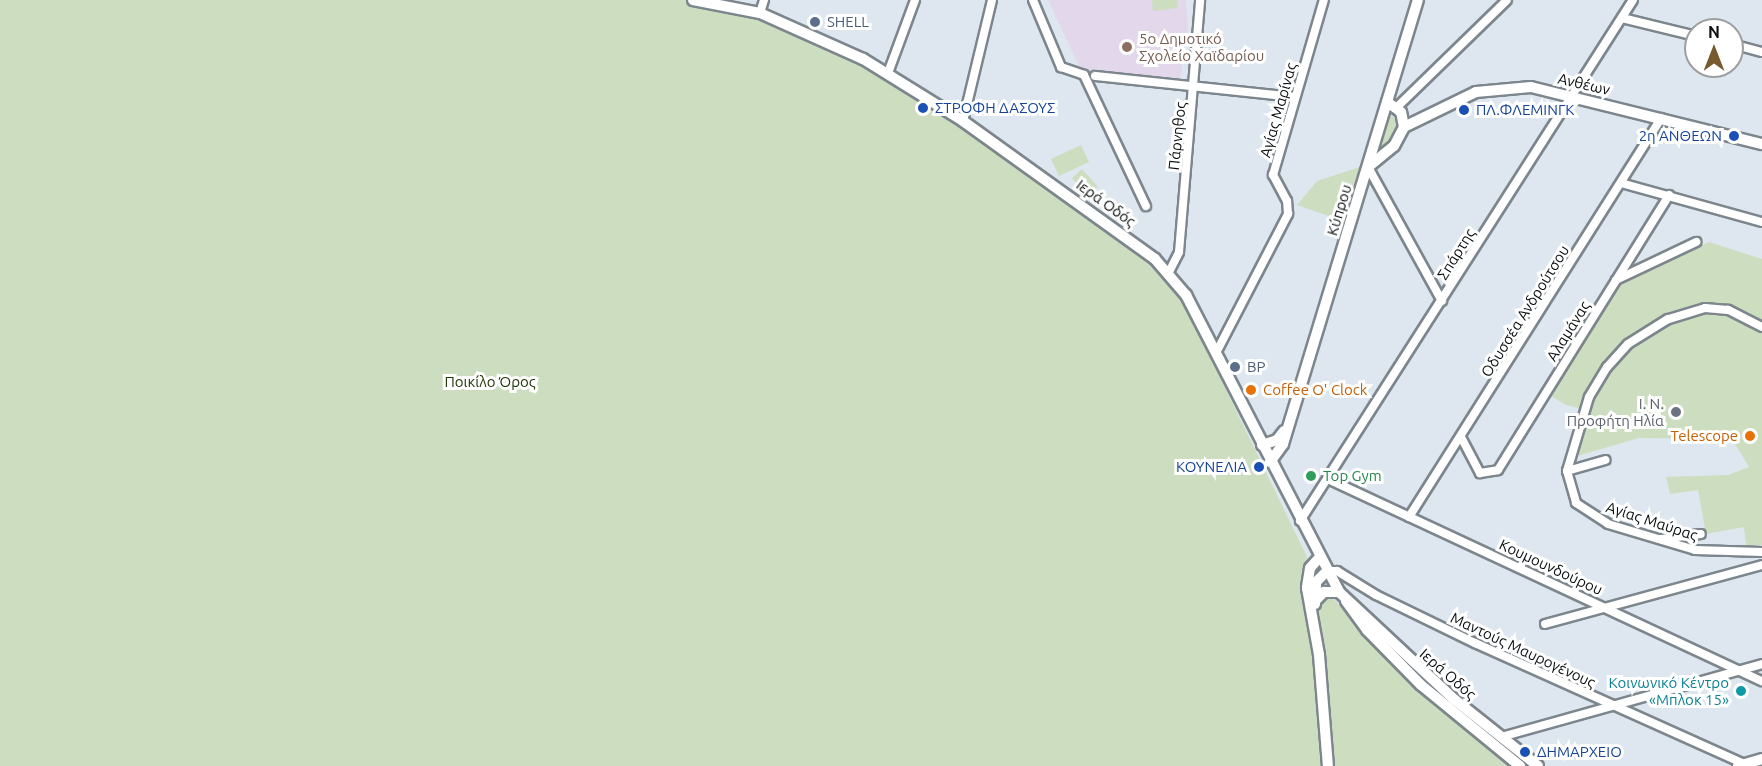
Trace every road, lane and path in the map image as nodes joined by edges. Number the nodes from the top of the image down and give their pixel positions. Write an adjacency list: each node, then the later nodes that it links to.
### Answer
1 (693, 0): 11 (main road, Ιερά Οδός)
2 (764, 0): 11 (street)
3 (915, 0): 16 (street)
4 (992, 0): 23 (street)
5 (1033, 0): 29 (street)
6 (1200, 0): 18 (street, Πάρνηθος)
7 (1324, 0): 20 (street, Αγίας Μαρίνας)
8 (1418, 0): 21 (main road, Κύπρου)
9 (1507, 0): 21 (street)
10 (1633, 0): 12 (street, Σπάρτης)
11 (760, 13): 16 (main road, Ιερά Οδός)
12 (1622, 18): 13 (street); 19 (street, Σπάρτης)
13 (1684, 33)
14 (1744, 47): 15 (street)
15 (1762, 52)
16 (888, 73): 23 (main road, Ιερά Οδός)
17 (1095, 76): 18 (street)
18 (1195, 86): 20 (street); 32 (street, Πάρνηθος)
19 (1573, 96): 22 (main road, Ανθέων); 24 (main road, Ανθέων); 34 (street, Σπάρτης)
20 (1295, 97): 36 (street, Αγίας Μαρίνας)
21 (1392, 104): 24 (main road); 26 (main road, Κύπρου)
22 (1661, 117): 25 (main road, Ανθέων); 27 (street, Οδυσσέα Ανδρούτσου)
23 (963, 121): 32 (main road, Ιερά Οδός)
24 (1404, 127): 26 (main road)
25 (1762, 144)
26 (1368, 167): 34 (street); 37 (main road, Κύπρου)
27 (1621, 183): 28 (street); 38 (street, Οδυσσέα Ανδρούτσου)
28 (1669, 195): 30 (street); 33 (street, Αλαμάνας)
29 (1146, 206)
30 (1762, 222)
31 (1696, 242): 33 (street)
32 (1169, 272): 36 (main road, Ιερά Οδός)
33 (1615, 281): 38 (street, Αλαμάνας)
34 (1442, 301): 43 (street, Σπάρτης)
35 (1762, 327): 42 (street)
36 (1216, 352): 39 (main road, Ιερά Οδός)
37 (1286, 428): 39 (main road); 41 (main road, Κύπρου)
38 (1461, 437): 44 (street, Οδυσσέα Ανδρούτσου)
39 (1262, 445): 41 (main road, Ιερά Οδός)
40 (1605, 460): 42 (street)
41 (1270, 462): 45 (main road, Ιερά Οδός)
42 (1567, 471): 47 (street, Αγίας Μαύρας)
43 (1328, 479): 44 (street, Κουμουνδούρου); 45 (street, Σπάρτης)
44 (1409, 516): 54 (street, Κουμουνδούρου)
45 (1300, 521): 49 (main road, Ιερά Οδός)
46 (1701, 534): 47 (street)
47 (1657, 539): 48 (street, Αγίας Μαύρας)
48 (1762, 552)
49 (1319, 558): 51 (main road, Ιερά Οδός); 56 (main road)
50 (1762, 566): 54 (street)
51 (1327, 571): 52 (main road, Ιερά Οδός); 53 (main road); 60 (street, Μαντούς Μαυρογένους)
52 (1342, 595): 53 (main road); 61 (main road, Ιερά Οδός); 65 (main road, Ιερά Οδός)
53 (1315, 601): 56 (main road)
54 (1606, 607): 55 (street); 58 (street, Κουμουνδούρου)
55 (1545, 624)
56 (1317, 634): 64 (main road)
57 (1762, 664): 58 (street)
58 (1739, 670): 59 (street, Κουμουνδούρου); 60 (street)
59 (1762, 681)
60 (1609, 705): 61 (street); 63 (street, Μαντούς Μαυρογένους)
61 (1501, 737): 66 (main road, Ιερά Οδός)
62 (1762, 759): 63 (main road)
63 (1741, 765)
64 (1329, 766)
65 (1520, 766)
66 (1538, 766)

